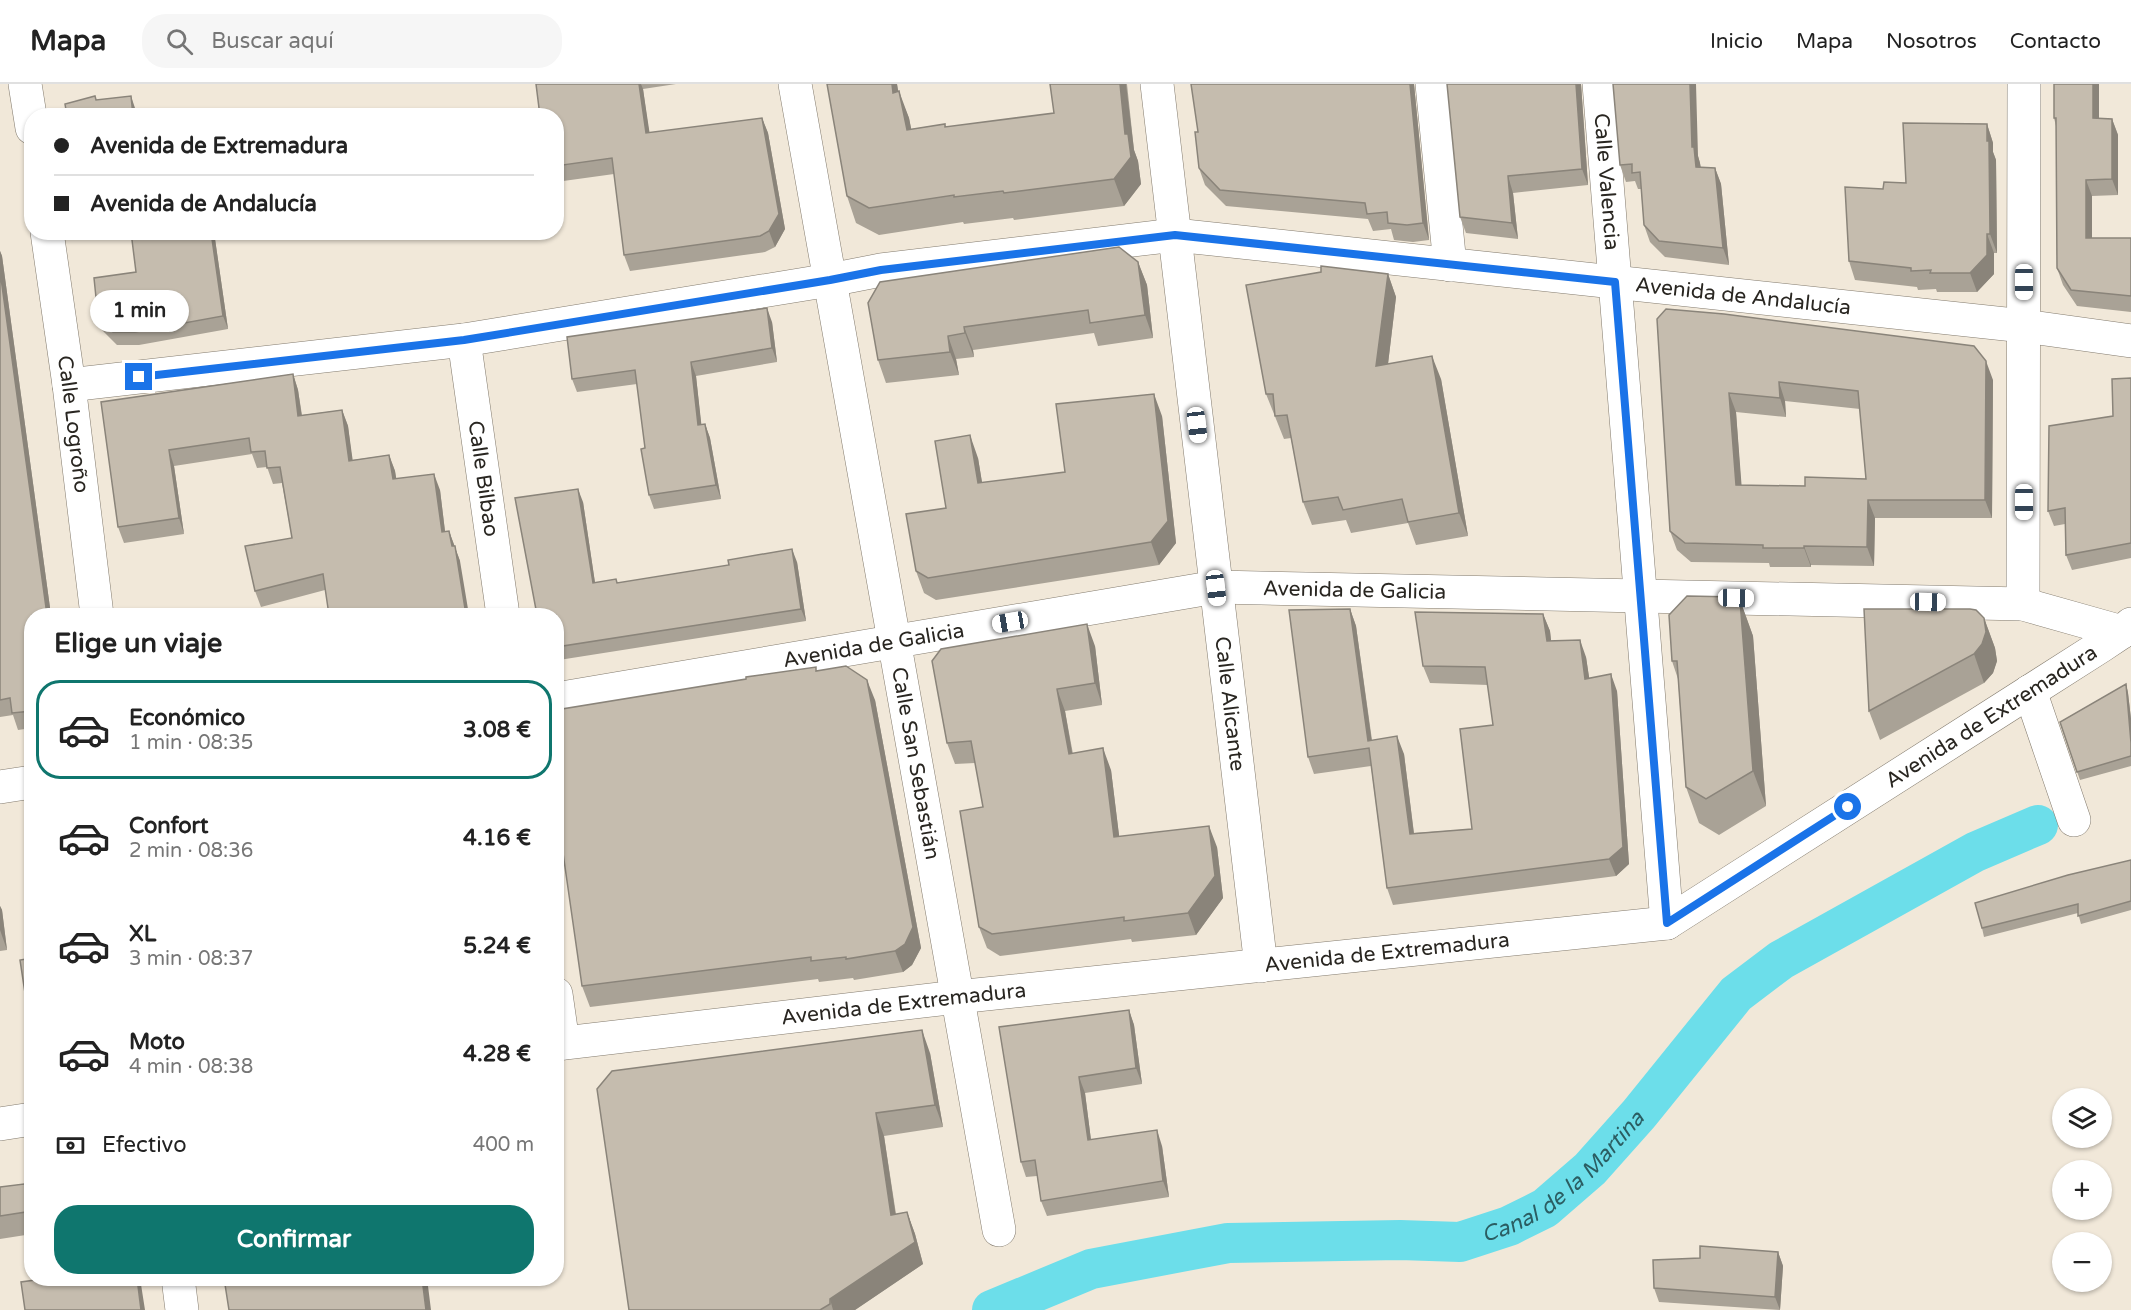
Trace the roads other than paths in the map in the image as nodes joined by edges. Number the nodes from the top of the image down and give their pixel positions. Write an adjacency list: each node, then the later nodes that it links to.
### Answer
1 (25, 84): 7 (street)
2 (795, 84): 11 (street, Calle San Sebastián)
3 (1157, 84): 8 (street, Calle Alicante)
4 (1432, 84): 10 (street)
5 (1599, 84): 12 (street, Calle Valencia)
6 (2024, 84): 13 (street)
7 (29, 108)
8 (1175, 235): 10 (street, Avenida de Andalucía); 11 (street, Avenida de Andalucía); 17 (street, Calle Alicante)
9 (48, 240): 16 (street, Calle Logroño)
10 (1450, 265): 12 (street, Avenida de Andalucía)
11 (830, 280): 14 (street, Avenida de Andalucía); 23 (street, Calle San Sebastián)
12 (1615, 282): 13 (street, Avenida de Andalucía); 18 (street, Calle Valencia)
13 (2024, 326): 15 (street, Avenida de Andalucía); 19 (street)
14 (464, 340): 16 (street, Avenida de Andalucía); 21 (street, Calle Bilbao)
15 (2131, 341)
16 (69, 385): 20 (street, Calle Logroño)
17 (1216, 588): 18 (street, Avenida de Galicia); 23 (street, Avenida de Galicia); 30 (street, Calle Alicante)
18 (1641, 597): 19 (street, Avenida de Galicia); 29 (street, Calle Valencia)
19 (2023, 604): 22 (street, Avenida de Galicia)
20 (96, 608)
21 (502, 608)
22 (2127, 628): 24 (street, Avenida de Extremadura)
23 (894, 642): 25 (street, Avenida de Galicia); 31 (street, Calle San Sebastián)
24 (2030, 691): 28 (street); 29 (street, Avenida de Extremadura)
25 (564, 698)
26 (24, 783): 27 (street)
27 (0, 787)
28 (2074, 820)
29 (1667, 923): 30 (street, Avenida de Extremadura)
30 (1261, 966): 31 (street, Avenida de Extremadura)
31 (957, 997): 32 (street, Avenida de Extremadura); 35 (street, Calle San Sebastián)
32 (564, 1043)
33 (24, 1120): 34 (street)
34 (0, 1124)
35 (999, 1230)
36 (179, 1286): 37 (street)
37 (182, 1310)

